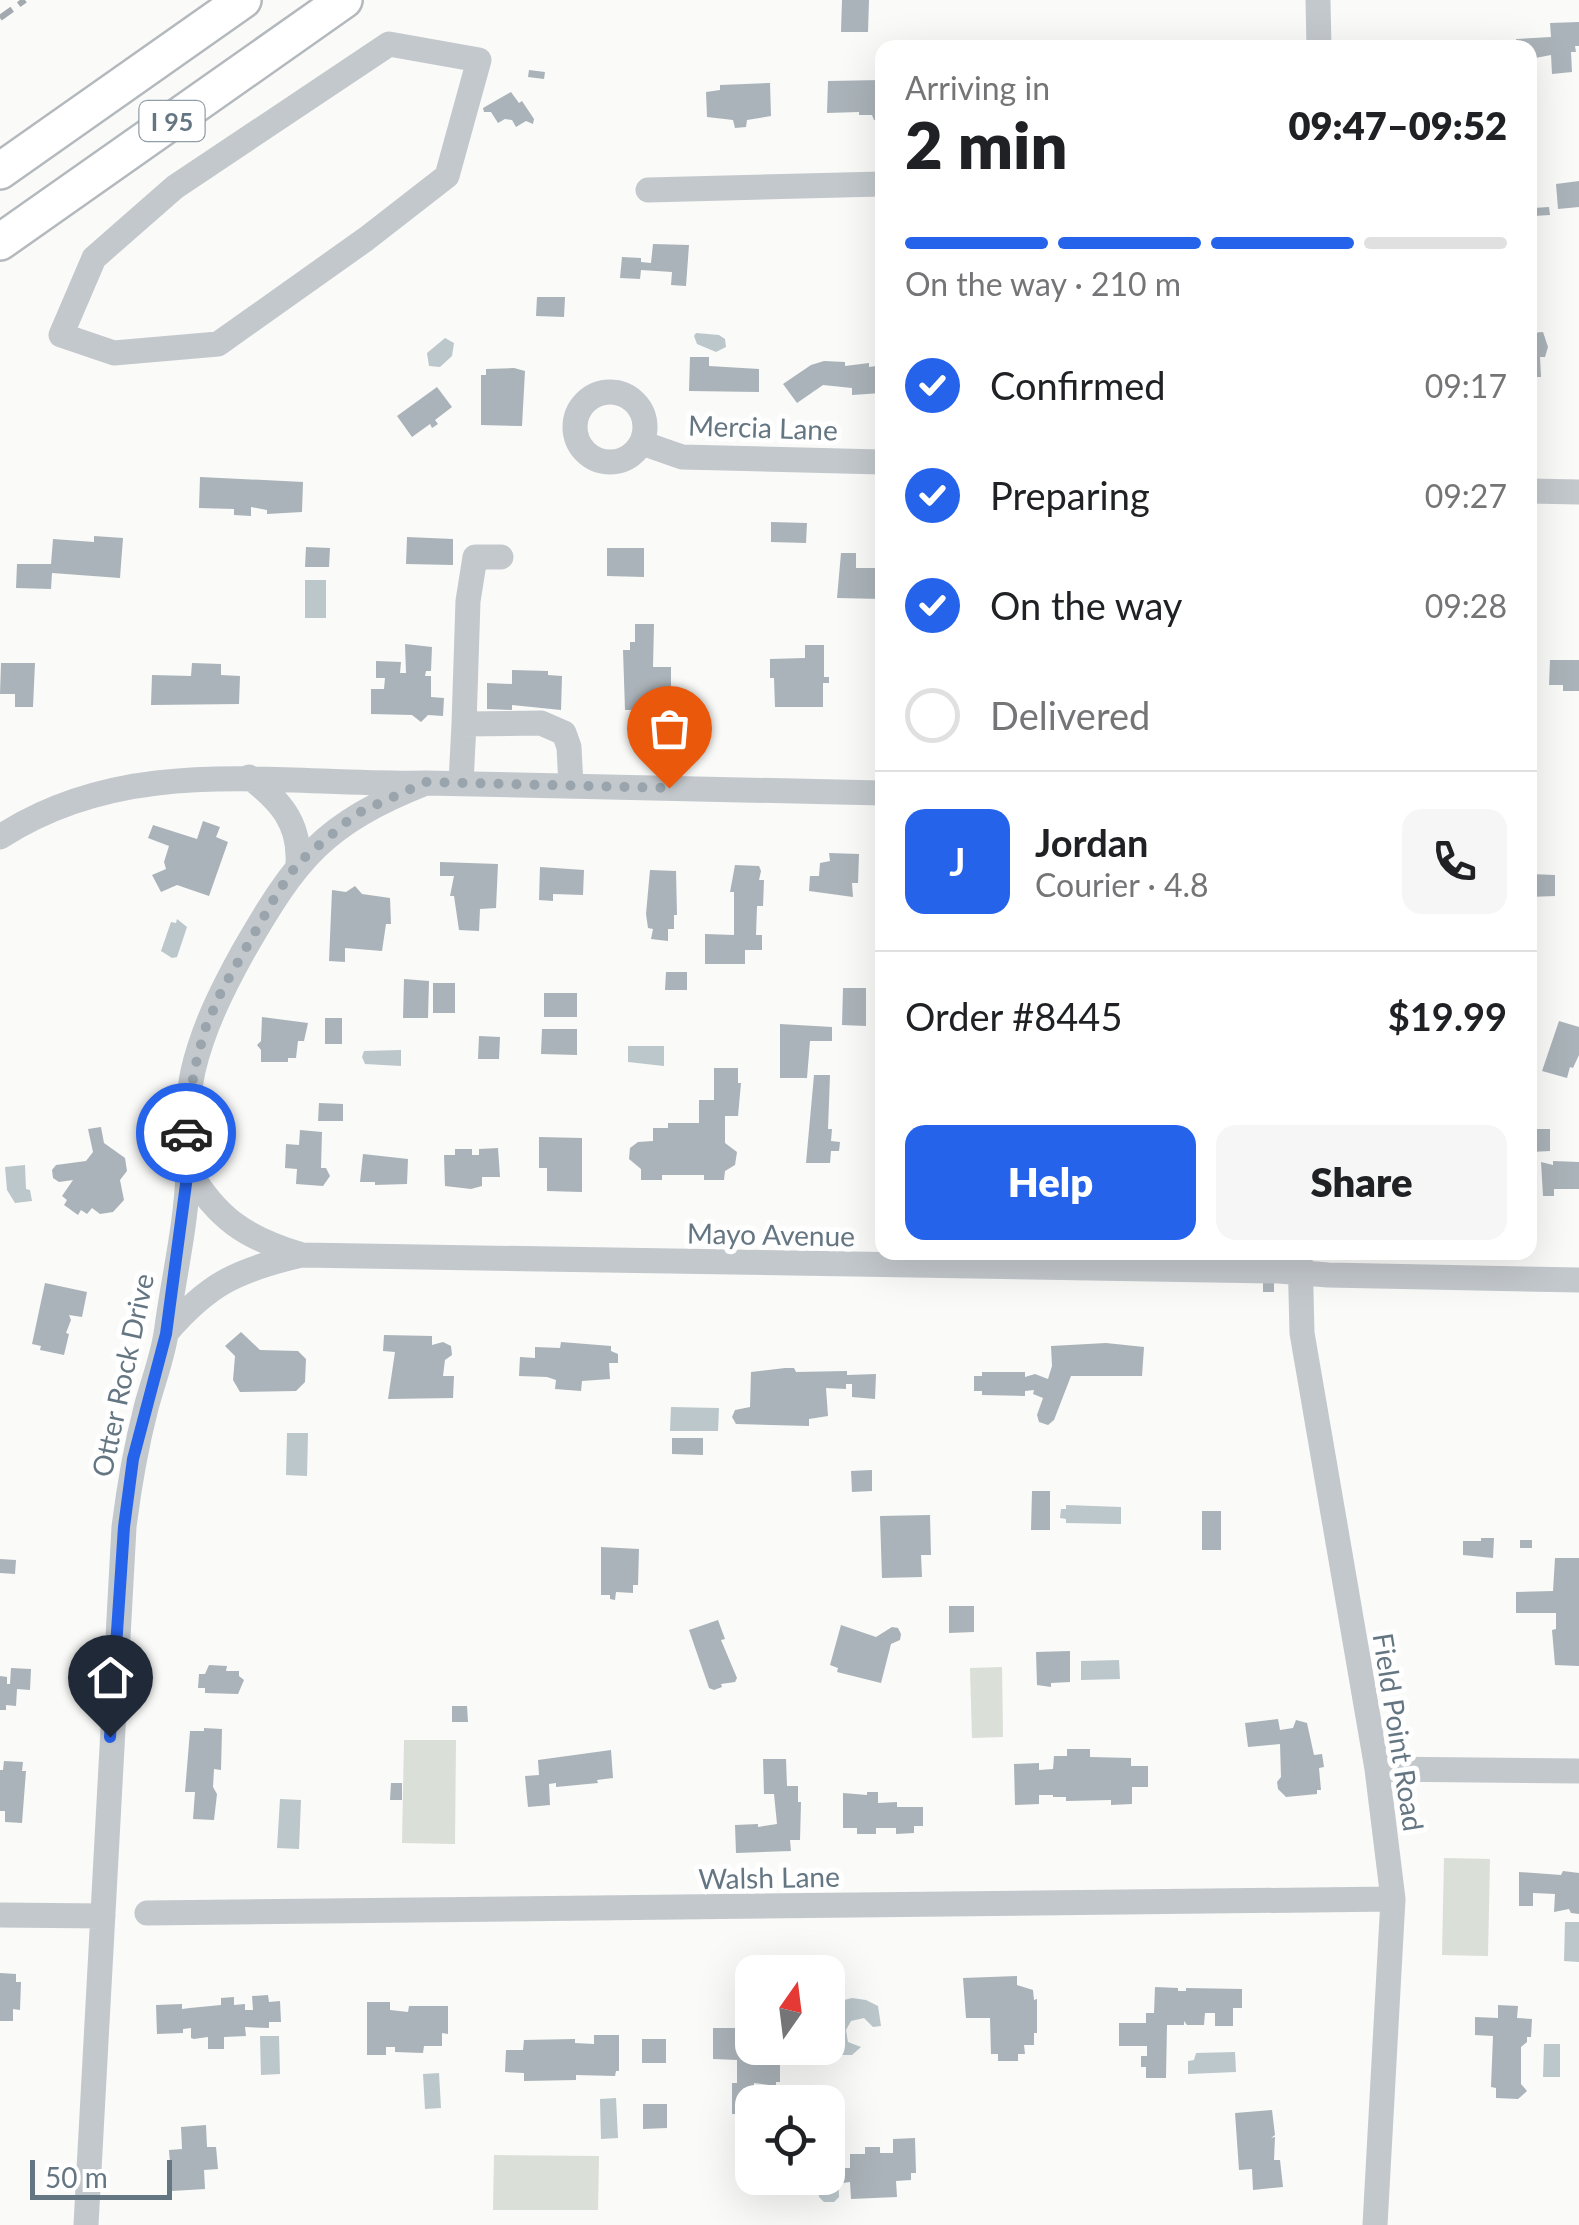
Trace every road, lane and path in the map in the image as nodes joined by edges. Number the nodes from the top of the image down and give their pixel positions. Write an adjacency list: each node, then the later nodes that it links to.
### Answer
1 (243, 0): 5 (highway, I 95)
2 (344, 0): 8 (highway, I 95)
3 (1318, 0): 4 (street)
4 (1318, 40)
5 (0, 170)
6 (875, 184): 7 (street)
7 (648, 190)
8 (0, 242)
9 (61, 335): 9 (street)
10 (642, 443): 11 (street, Mercia Lane)
11 (875, 462)
12 (1537, 491): 13 (street)
13 (1579, 492)
14 (502, 556): 15 (street)
15 (464, 724): 18 (street); 19 (street)
16 (249, 777): 17 (street); 21 (street); 22 (street)
17 (426, 782): 18 (street); 22 (street, Otter Rock Drive)
18 (462, 784): 19 (street)
19 (571, 786): 20 (street)
20 (875, 794)
21 (0, 837)
22 (298, 863): 23 (street, Otter Rock Drive)
23 (188, 1169): 24 (street, Mayo Avenue); 29 (street, Otter Rock Drive)
24 (302, 1254): 25 (street, Mayo Avenue); 29 (street, Mayo Avenue)
25 (875, 1259)
26 (967, 1260): 27 (street, Mayo Avenue)
27 (1300, 1263): 28 (street, Mayo Avenue); 30 (street, Field Point Road)
28 (1579, 1280)
29 (166, 1334): 35 (street, Otter Rock Drive)
30 (1377, 1770): 31 (street); 32 (street, Field Point Road)
31 (1579, 1770)
32 (1393, 1899): 33 (street, Walsh Lane); 37 (street, Field Point Road)
33 (147, 1913)
34 (0, 1916): 35 (street)
35 (102, 1916): 36 (street, Otter Rock Drive)
36 (86, 2225)
37 (1375, 2225)

